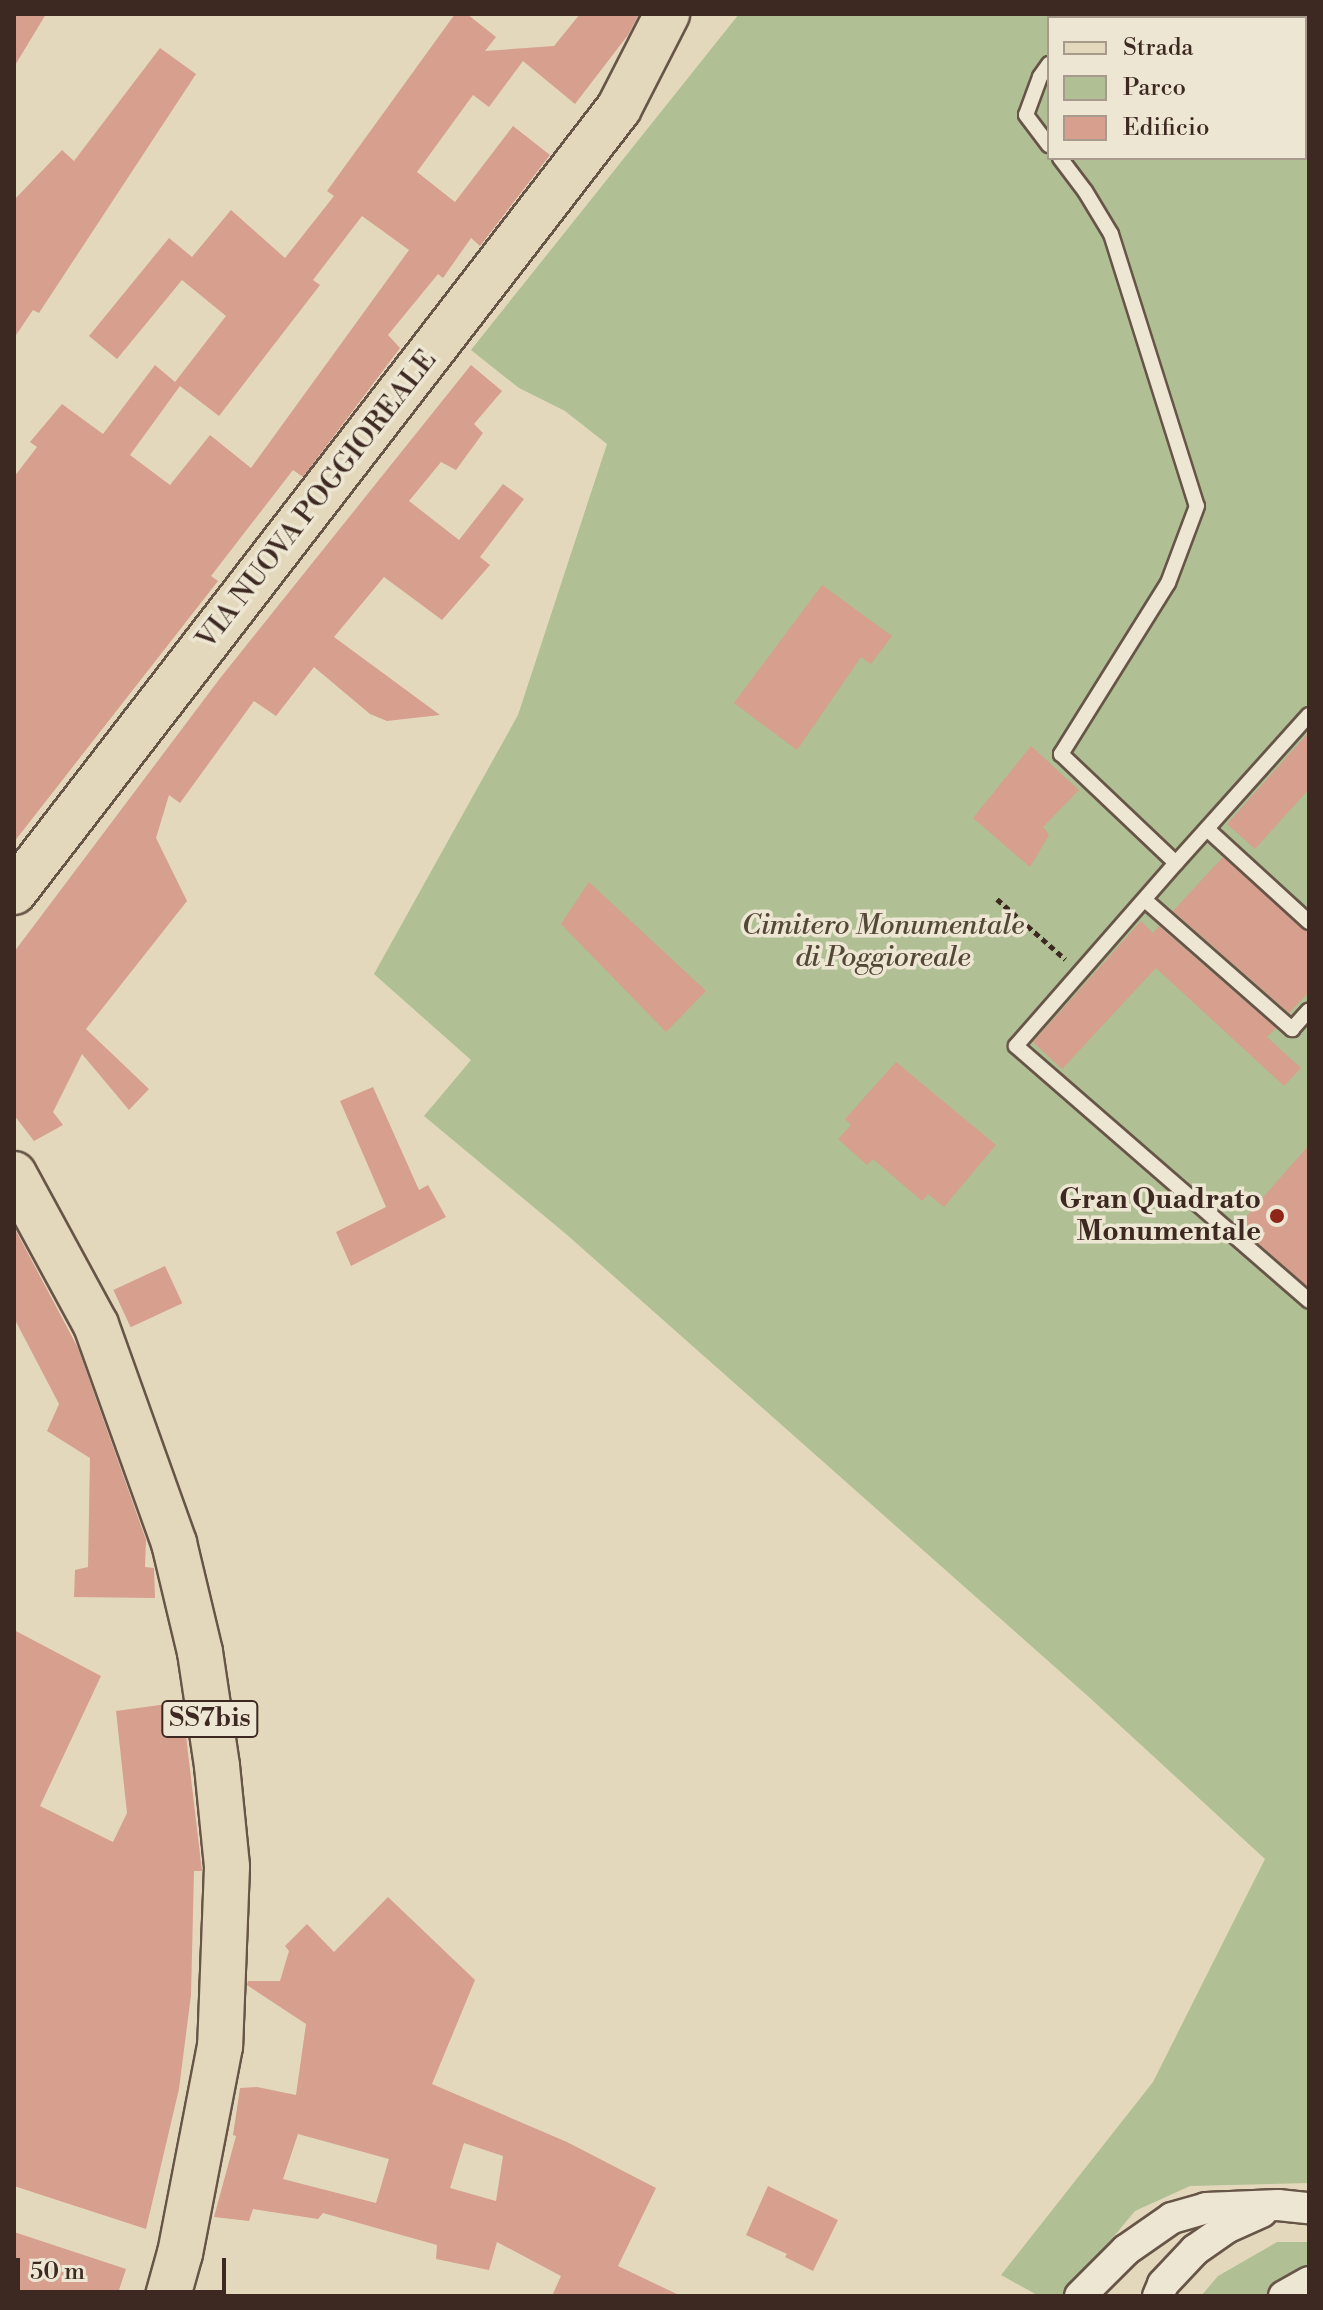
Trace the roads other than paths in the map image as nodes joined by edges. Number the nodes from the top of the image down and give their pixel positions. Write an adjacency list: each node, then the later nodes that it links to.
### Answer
1 (667, 14): 8 (main road, VIA NUOVA POGGIOREALE)
2 (1047, 67): 3 (lane)
3 (1047, 142)
4 (1061, 160): 7 (lane)
5 (1309, 715): 6 (lane)
6 (1207, 829): 7 (lane); 10 (lane)
7 (1176, 863): 9 (lane)
8 (14, 892)
9 (1145, 900): 11 (lane); 13 (lane)
10 (1309, 922)
11 (1309, 1010)
12 (14, 1174): 19 (main road, SS7bis)
13 (1309, 1301)
14 (1278, 2205): 15 (street); 16 (street); 18 (street)
15 (1309, 2208)
16 (1126, 2250): 18 (street); 20 (street)
17 (1309, 2282): 21 (street)
18 (1160, 2290)
19 (168, 2296)
20 (1080, 2296)
21 (1284, 2296)

